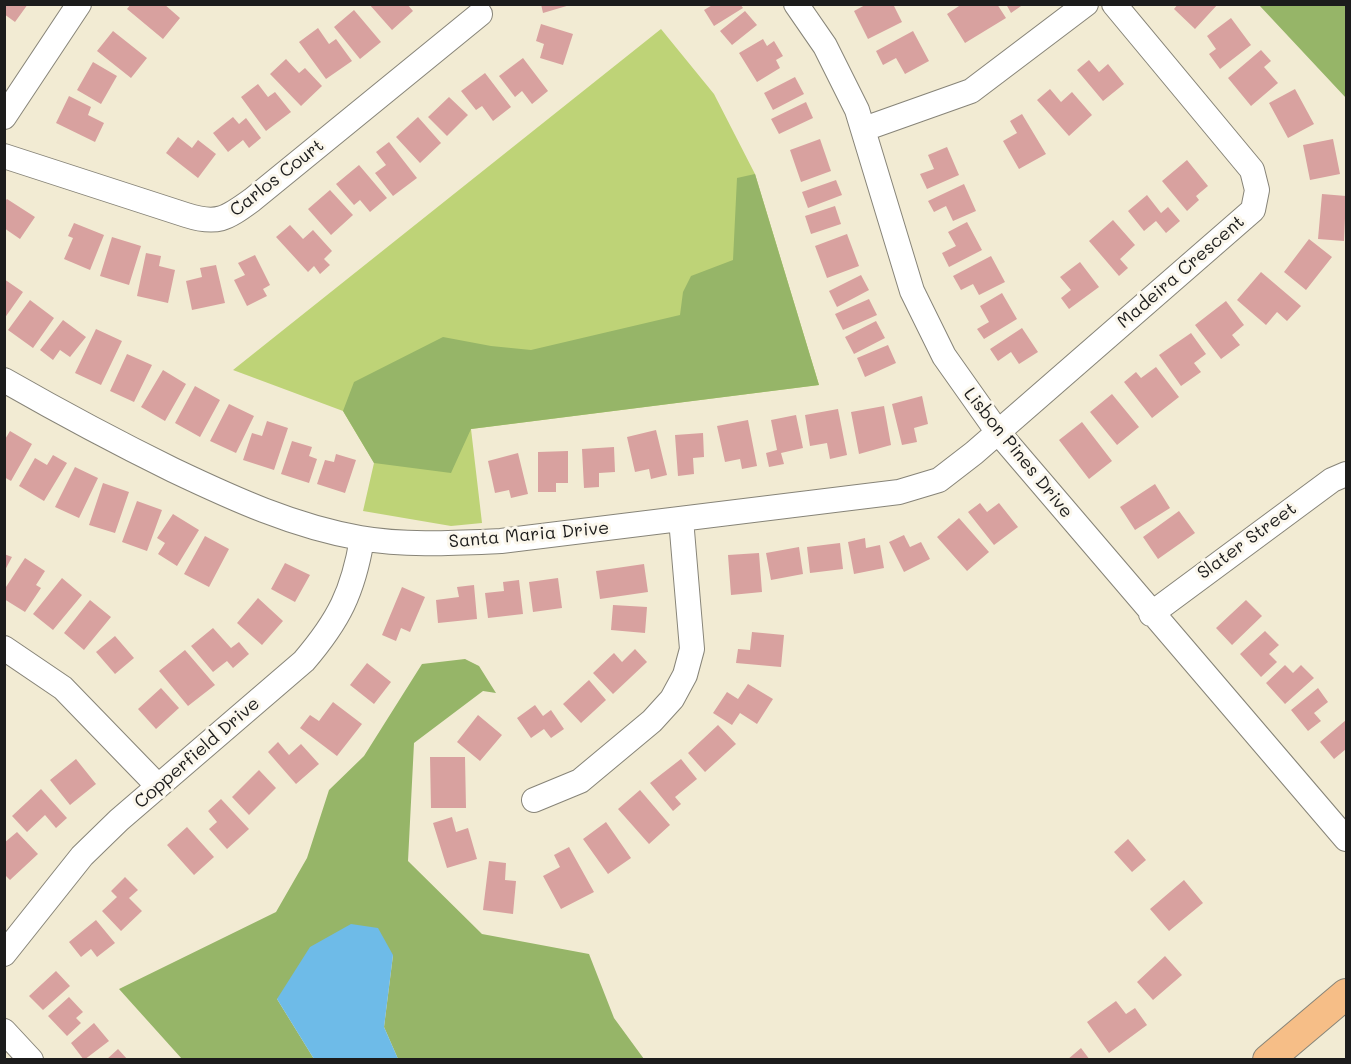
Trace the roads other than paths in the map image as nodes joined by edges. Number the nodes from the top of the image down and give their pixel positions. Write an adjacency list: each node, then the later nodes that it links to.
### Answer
1 (79, 4): 6 (street)
2 (796, 4): 7 (street, Lisbon Pines Drive)
3 (1086, 4): 7 (street)
4 (1114, 4): 10 (street, Madeira Crescent)
5 (480, 14): 8 (street, Carlos Court)
6 (4, 117)
7 (864, 129): 10 (street, Lisbon Pines Drive)
8 (4, 156)
9 (4, 380): 13 (street, Santa Maria Drive)
10 (997, 431): 12 (street, Santa Maria Drive); 14 (street, Lisbon Pines Drive)
11 (1347, 474): 14 (street, Slater Street)
12 (681, 519): 13 (street, Santa Maria Drive); 17 (street)
13 (362, 539): 16 (street, Copperfield Drive)
14 (1151, 614): 18 (street, Lisbon Pines Drive)
15 (4, 648): 16 (street)
16 (159, 786): 19 (street, Copperfield Drive)
17 (534, 800)
18 (1347, 839)
19 (4, 954)
20 (1347, 994): 23 (main road)
21 (4, 1031): 22 (street)
22 (31, 1059)
23 (1268, 1059)

